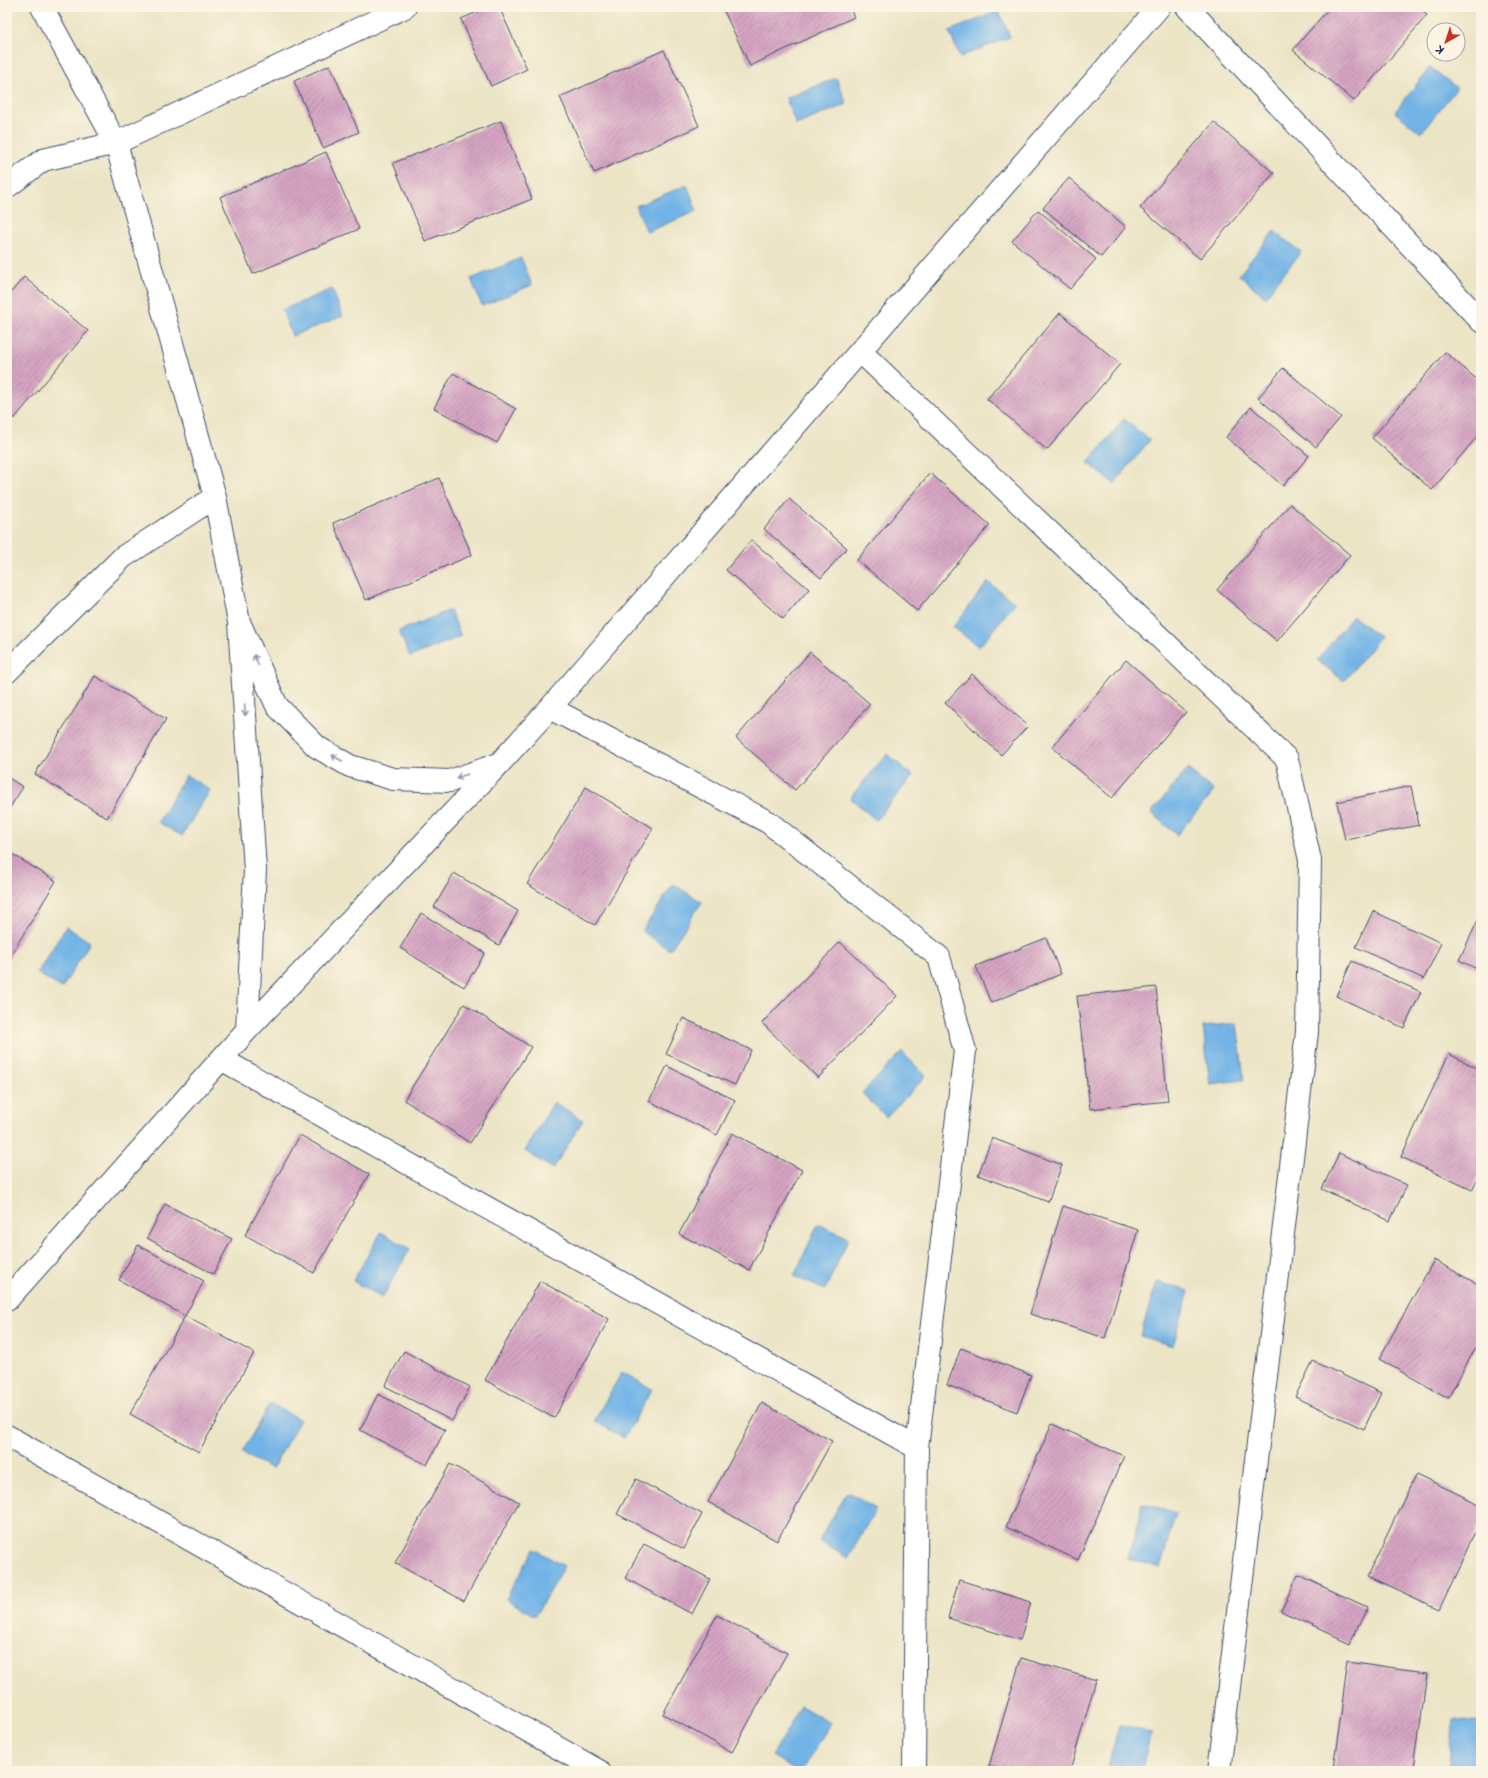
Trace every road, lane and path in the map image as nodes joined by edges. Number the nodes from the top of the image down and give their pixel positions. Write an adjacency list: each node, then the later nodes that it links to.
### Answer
1 (42, 7): 5 (street)
2 (404, 7): 5 (street)
3 (1159, 7): 8 (street)
4 (1187, 7): 7 (street)
5 (116, 143): 6 (street); 9 (street)
6 (7, 187)
7 (1481, 321)
8 (860, 351): 12 (street); 21 (street)
9 (214, 497): 10 (street); 11 (street)
10 (239, 622): 13 (street, one-way to 10); 14 (street, one-way to 14)
11 (7, 672)
12 (550, 708): 13 (street); 18 (street)
13 (499, 764): 14 (street)
14 (247, 1030): 15 (street)
15 (221, 1059): 16 (street); 18 (street)
16 (7, 1300)
17 (7, 1436): 19 (street)
18 (917, 1448): 20 (street)
19 (599, 1771)
20 (914, 1771)
21 (1219, 1771)

